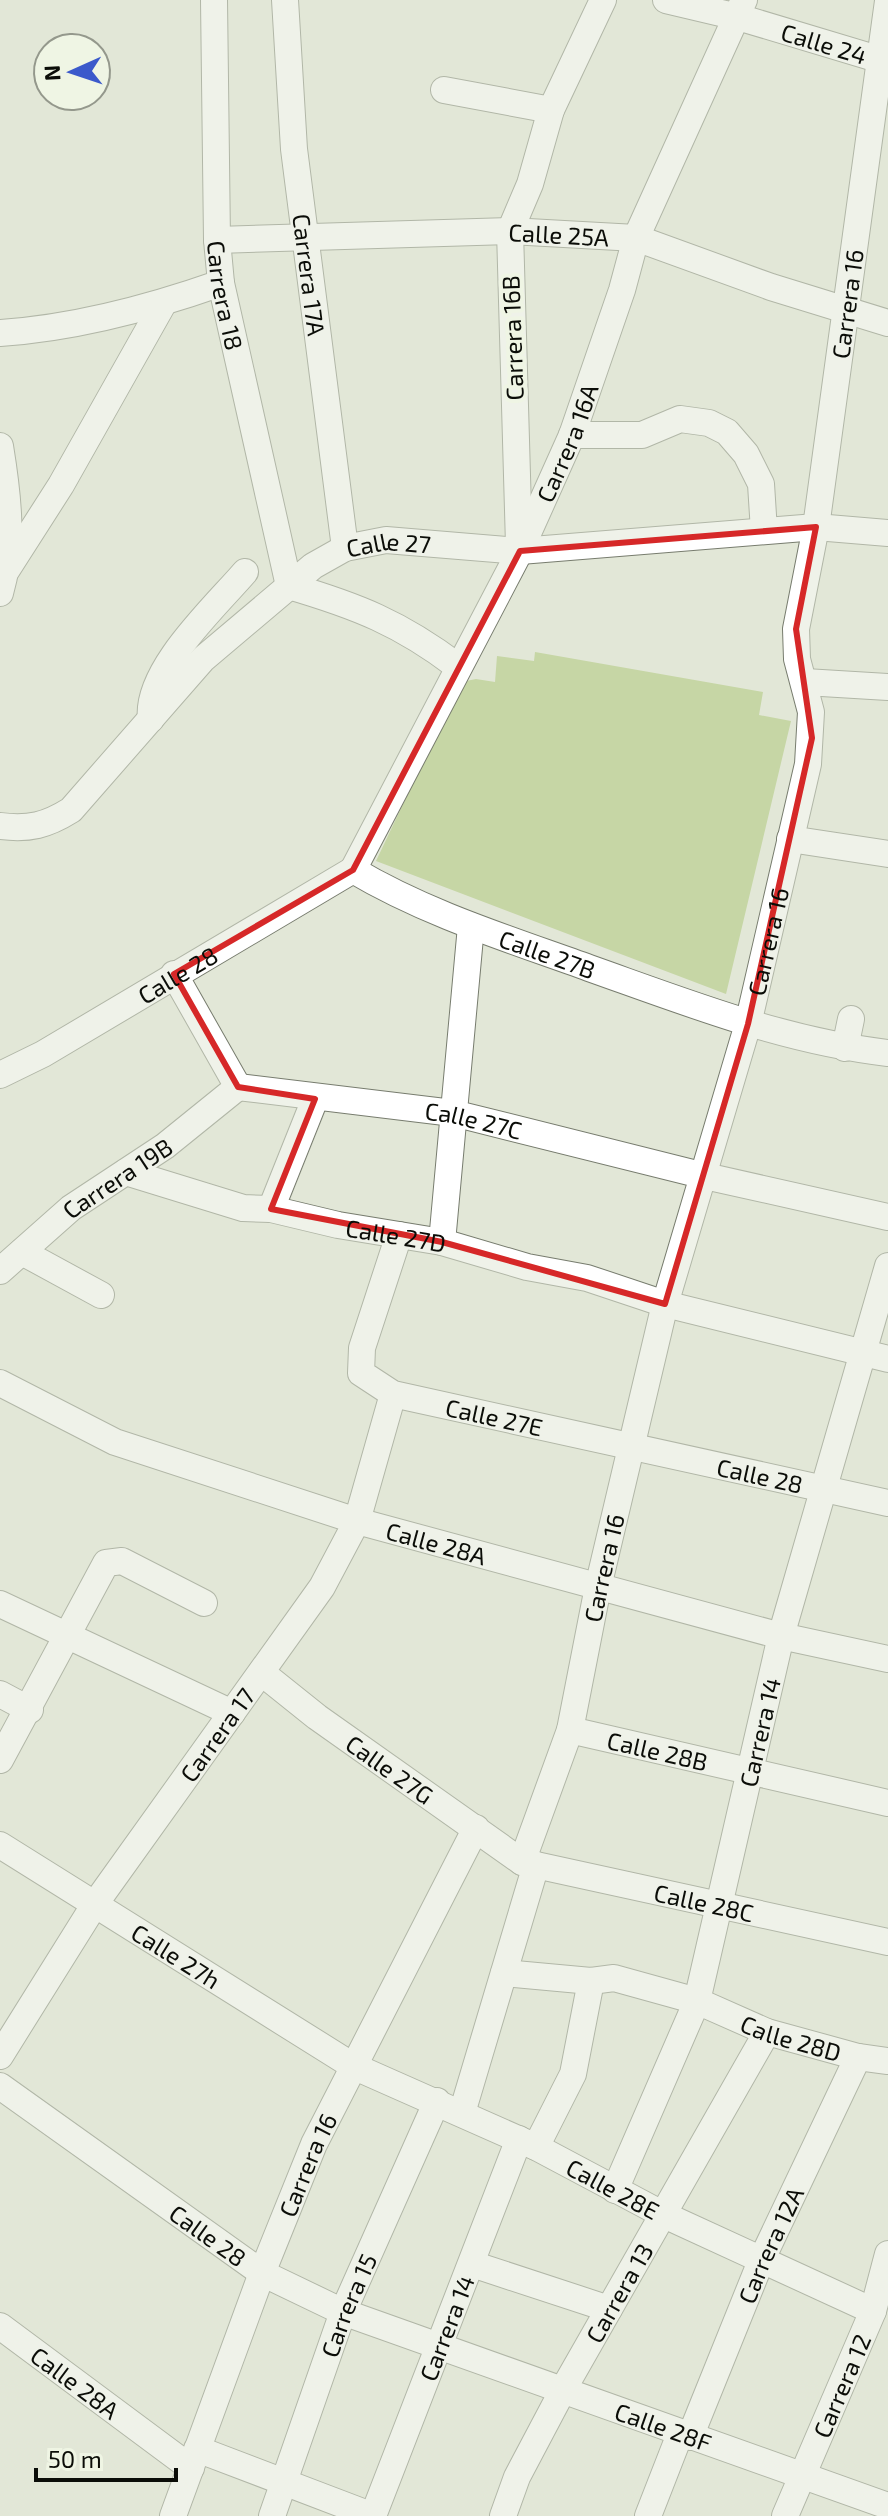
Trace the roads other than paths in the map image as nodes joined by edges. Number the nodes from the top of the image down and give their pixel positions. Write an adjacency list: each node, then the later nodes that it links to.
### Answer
1 (214, 0): 13 (street, Carrera 18)
2 (285, 0): 11 (street, Carrera 17A)
3 (603, 0): 9 (street, Carrera 16B)
4 (666, 0): 6 (street, Calle 24)
5 (888, 1): 7 (street, Carrera 16)
6 (741, 8): 7 (street, Calle 24); 12 (street, Carrera 16A)
7 (885, 61): 16 (street, Carrera 16)
8 (444, 90): 9 (street)
9 (551, 110): 10 (street, Carrera 16B)
10 (510, 231): 11 (street, Calle 25A); 12 (street, Calle 25A); 25 (street, Carrera 16B)
11 (307, 238): 13 (street, Calle 25A); 24 (street, Carrera 17A)
12 (636, 238): 16 (street, Calle 25A); 19 (street, Carrera 16A)
13 (217, 240): 14 (street, Carrera 18)
14 (221, 283): 15 (street); 28 (street, Carrera 18)
15 (163, 304): 18 (street); 27 (street)
16 (845, 311): 17 (street, Calle 25A); 21 (street, Carrera 16)
17 (888, 323)
18 (0, 333)
19 (572, 435): 22 (street); 25 (street, Carrera 16A)
20 (0, 446): 27 (street)
21 (816, 527): 22 (street, Calle 27); 23 (street, Calle 27); 30 (street, Carrera 16)
22 (764, 531): 25 (street, Calle 27)
23 (888, 533)
24 (345, 548): 25 (street, Calle 27); 28 (street, Calle 27)
25 (520, 551): 29 (street, Carrera 16A)
26 (245, 572): 32 (street)
27 (3, 582)
28 (289, 586): 29 (street); 32 (street, Calle 27)
29 (457, 666): 36 (street, Carrera 16A)
30 (805, 682): 31 (street); 34 (street, Carrera 16)
31 (888, 687)
32 (151, 719): 33 (street, Calle 27)
33 (0, 826)
34 (790, 839): 35 (street); 40 (street, Carrera 16)
35 (888, 854)
36 (353, 870): 37 (street, Calle 27B); 38 (street, Calle 28)
37 (471, 926): 40 (street, Calle 27B); 46 (street)
38 (174, 974): 43 (street, Calle 28); 44 (street)
39 (851, 1019): 41 (street)
40 (748, 1024): 41 (street); 48 (street, Carrera 16)
41 (845, 1048): 42 (street)
42 (888, 1053)
43 (0, 1075)
44 (238, 1087): 45 (street, Calle 27C); 47 (street, Carrera 19B)
45 (315, 1099): 46 (street, Calle 27C); 49 (street)
46 (453, 1113): 48 (street, Calle 27C); 52 (street)
47 (126, 1172): 49 (street, Calle 27D); 53 (street, Carrera 19B)
48 (705, 1176): 50 (street); 57 (street, Carrera 16)
49 (271, 1209): 51 (street, Calle 27D)
50 (888, 1217)
51 (399, 1235): 52 (street, Calle 27D); 61 (street, Calle 27E)
52 (442, 1242): 57 (street, Calle 27D)
53 (22, 1252): 55 (street, Carrera 19B); 56 (street)
54 (888, 1266): 58 (street, Carrera 14)
55 (0, 1271)
56 (101, 1295)
57 (665, 1304): 58 (street); 62 (street, Carrera 16)
58 (861, 1352): 59 (street); 63 (street, Carrera 14)
59 (888, 1359)
60 (0, 1383): 65 (street, Calle 28A)
61 (393, 1394): 62 (street, Calle 27E); 65 (street, Carrera 17)
62 (632, 1444): 63 (street, Calle 28); 66 (street, Carrera 16)
63 (826, 1490): 64 (street, Calle 28); 70 (street, Carrera 14)
64 (888, 1503)
65 (357, 1521): 66 (street, Calle 28A); 72 (street, Carrera 17)
66 (598, 1587): 70 (street, Calle 28A); 76 (street, Carrera 16)
67 (204, 1603): 69 (street)
68 (0, 1604): 69 (street)
69 (69, 1635): 74 (street); 75 (street)
70 (781, 1636): 71 (street, Calle 28A); 78 (street, Carrera 14)
71 (888, 1659)
72 (262, 1673): 75 (street, Carrera 17); 80 (street, Calle 27G)
73 (0, 1694): 74 (street)
74 (30, 1710): 77 (street)
75 (232, 1713): 83 (street, Carrera 17)
76 (570, 1730): 78 (street, Calle 28B); 82 (street, Carrera 16)
77 (0, 1760)
78 (749, 1772): 79 (street, Calle 28B); 84 (street, Carrera 14)
79 (888, 1803)
80 (476, 1828): 82 (street, Calle 27G); 93 (street, Carrera 16)
81 (0, 1845): 83 (street, Calle 27h)
82 (529, 1864): 84 (street, Calle 28C); 86 (street)
83 (95, 1904): 90 (street, Carrera 17); 93 (street, Calle 27h)
84 (718, 1905): 85 (street, Calle 28C); 88 (street, Carrera 14)
85 (888, 1942)
86 (504, 1973): 87 (street, Calle 28D); 96 (street)
87 (591, 1981): 88 (street, Calle 28D); 97 (street, Carrera 14)
88 (697, 2001): 89 (street, Calle 28D); 98 (street, Carrera 14)
89 (767, 2032): 91 (street, Calle 28D); 99 (street, Carrera 13)
90 (0, 2056)
91 (858, 2057): 92 (street, Calle 28D); 101 (street, Carrera 12A)
92 (888, 2061)
93 (353, 2066): 95 (street, Calle 28E); 103 (street, Carrera 16)
94 (0, 2086): 103 (street, Calle 28)
95 (437, 2101): 96 (street, Calle 28E); 106 (street, Carrera 15)
96 (462, 2113): 97 (street, Calle 28E)
97 (528, 2143): 98 (street, Calle 28E); 102 (street, Carrera 14)
98 (615, 2190): 99 (street, Calle 28E)
99 (662, 2214): 101 (street, Calle 28E); 104 (street, Carrera 13)
100 (888, 2254): 105 (street, Carrera 12)
101 (761, 2261): 105 (street, Calle 28E); 110 (street, Carrera 12A)
102 (472, 2264): 104 (street); 108 (street, Carrera 14)
103 (262, 2273): 106 (street, Calle 28); 111 (street, Carrera 16)
104 (609, 2309): 109 (street, Carrera 13)
105 (873, 2311): 112 (street, Carrera 12)
106 (343, 2312): 108 (street, Calle 28); 113 (street, Carrera 15)
107 (0, 2326): 111 (street, Calle 28A)
108 (438, 2345): 109 (street, Calle 28F); 117 (street, Carrera 14)
109 (564, 2388): 110 (street, Calle 28F); 118 (street, Carrera 13)
110 (685, 2436): 112 (street, Calle 28F); 119 (street, Carrera 12A)
111 (194, 2458): 113 (street, Calle 28A); 115 (street, Carrera 16)
112 (801, 2474): 114 (street, Calle 28F); 120 (street, Carrera 12)
113 (284, 2482): 116 (street, Carrera 15); 117 (street, Calle 28A)
114 (888, 2506)
115 (173, 2516)
116 (272, 2516)
117 (373, 2516)
118 (503, 2516)
119 (648, 2516)
120 (785, 2516)

